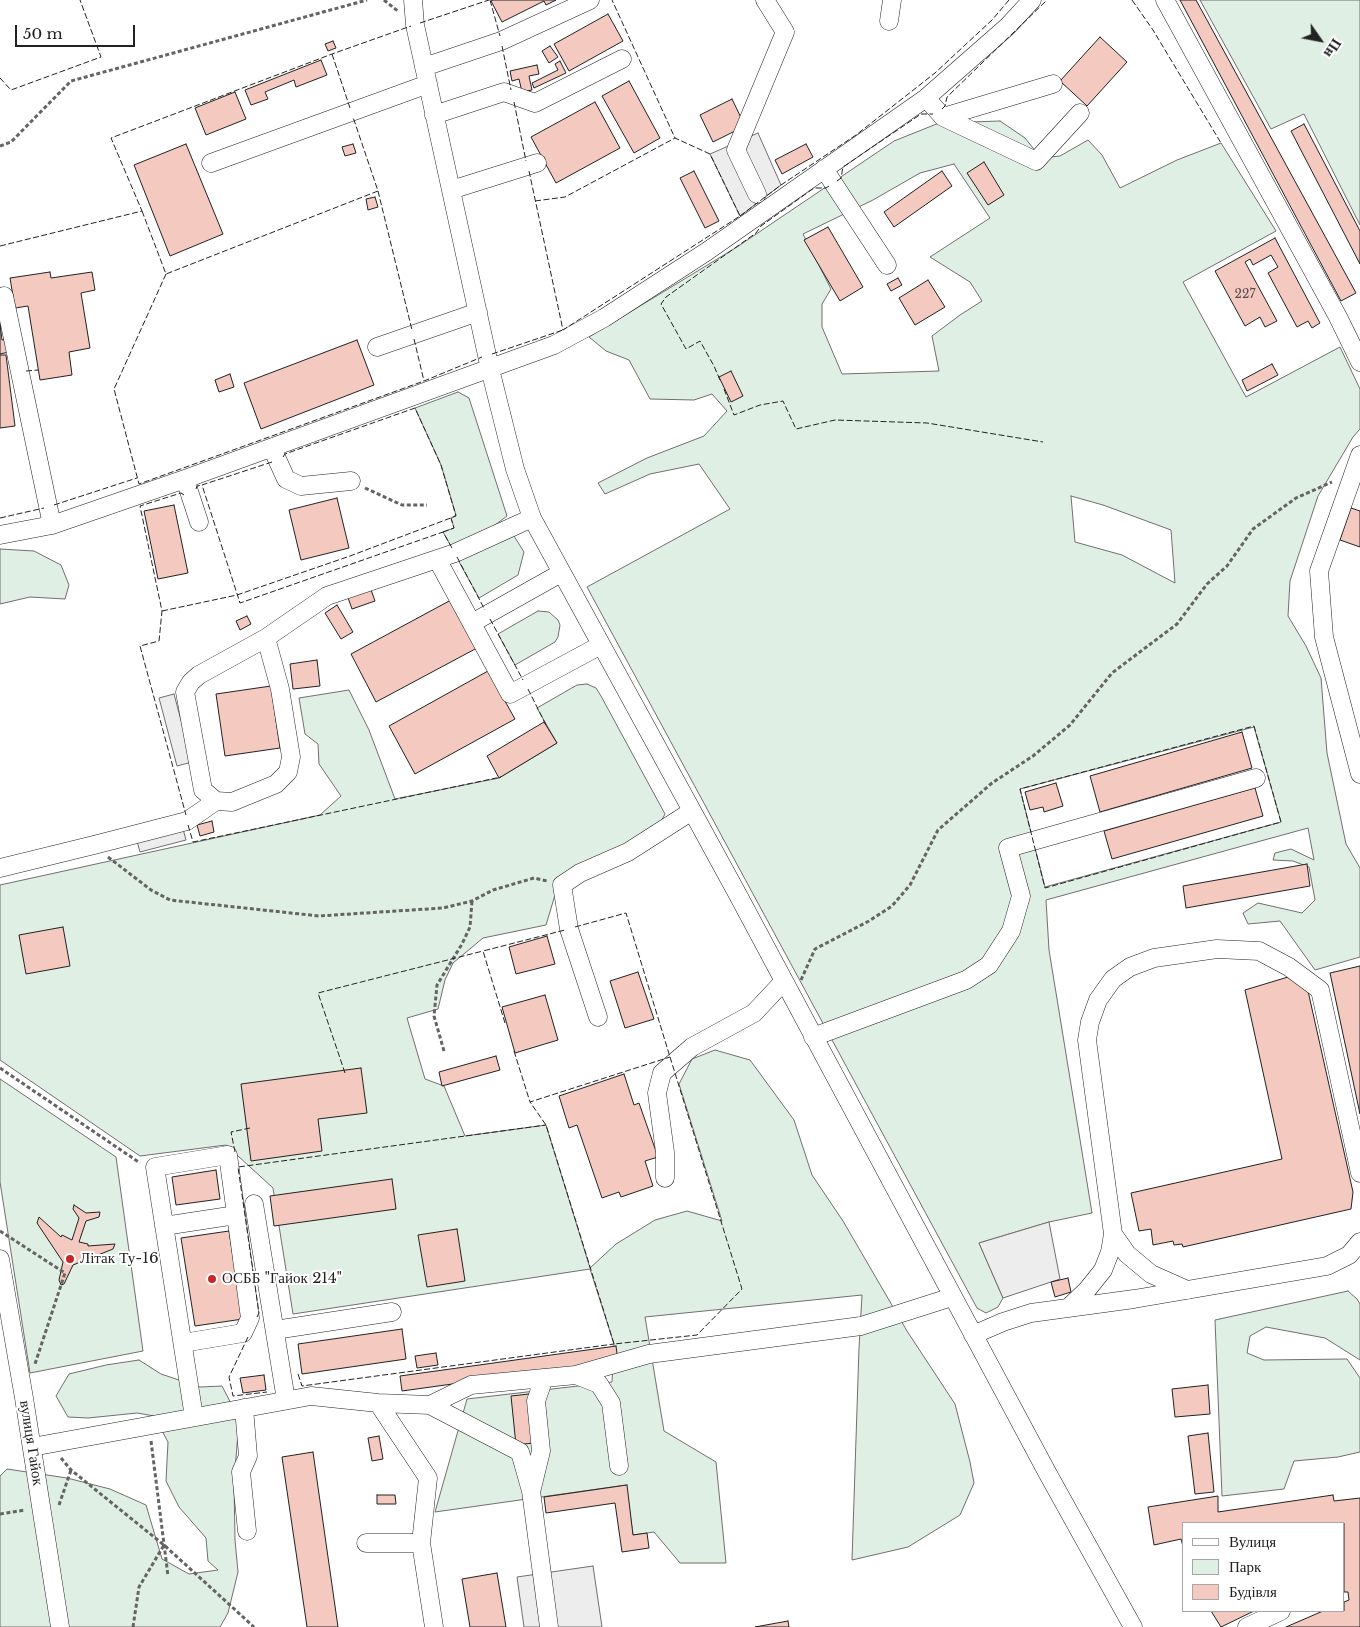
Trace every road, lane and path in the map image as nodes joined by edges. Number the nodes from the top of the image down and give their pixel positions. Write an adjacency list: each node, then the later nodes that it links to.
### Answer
1 (367, 0): 16 (path)
2 (413, 0): 10 (street)
3 (590, 0): 10 (street)
4 (765, 0): 21 (street)
5 (892, 0): 8 (street)
6 (1032, 0): 12 (street)
7 (1165, 0): 26 (street)
8 (889, 21)
9 (622, 59): 14 (street)
10 (426, 75): 14 (street); 17 (street)
11 (1053, 84): 15 (street)
12 (926, 98): 15 (street); 19 (street)
13 (1080, 113): 15 (street)
14 (434, 115): 20 (street)
15 (943, 117)
16 (0, 146)
17 (210, 163)
18 (537, 163): 20 (street)
19 (824, 170): 22 (street); 27 (street)
20 (451, 190): 24 (street)
21 (757, 194)
22 (888, 265)
23 (4, 296): 36 (street)
24 (478, 312): 25 (street); 27 (street)
25 (377, 347)
26 (1360, 362)
27 (490, 369): 28 (street); 34 (street)
28 (272, 448): 31 (street); 32 (street)
29 (1360, 455): 30 (street)
30 (1353, 473): 43 (street); 52 (path)
31 (185, 479): 35 (street); 36 (street)
32 (351, 481): 33 (path)
33 (427, 505)
34 (532, 518): 38 (street); 39 (street)
35 (199, 522)
36 (52, 525): 37 (street)
37 (0, 535)
38 (437, 559): 40 (street); 41 (street)
39 (561, 573): 40 (street); 42 (street)
40 (472, 623): 42 (street)
41 (266, 638): 45 (street); 45 (street)
42 (601, 645): 46 (street)
43 (1360, 774)
44 (1256, 778): 54 (street)
45 (216, 801): 47 (street)
46 (692, 811): 49 (street); 51 (street)
47 (94, 846): 48 (street); 50 (path)
48 (0, 868)
49 (562, 885): 50 (path); 53 (street)
50 (472, 901): 55 (path)
51 (784, 981): 52 (street); 59 (street)
52 (793, 999): 54 (street)
53 (598, 1017)
54 (813, 1037): 68 (street)
55 (444, 1052)
56 (0, 1068): 57 (path)
57 (155, 1167): 61 (street); 62 (street)
58 (1360, 1173): 64 (street)
59 (665, 1178)
60 (254, 1204): 71 (street)
61 (236, 1215): 62 (street); 73 (street)
62 (164, 1226): 73 (street)
63 (0, 1231): 74 (path)
64 (1113, 1234): 67 (street); 69 (street)
65 (1360, 1242): 67 (street)
66 (0, 1259): 84 (street, вулиця Гайок)
67 (1187, 1290): 69 (street)
68 (952, 1297): 72 (street); 75 (street)
69 (1068, 1308): 72 (street)
70 (392, 1312): 71 (street)
71 (275, 1330): 77 (street)
72 (973, 1335): 102 (street)
73 (182, 1343): 81 (street)
74 (33, 1370)
75 (576, 1375): 76 (street); 85 (street)
76 (544, 1378): 79 (street); 87 (street)
77 (286, 1400): 78 (street); 80 (street)
78 (378, 1403): 79 (street); 93 (street)
79 (430, 1405): 87 (street)
80 (244, 1408): 81 (street); 91 (street)
81 (194, 1417): 82 (street)
82 (149, 1426): 83 (street); 94 (path)
83 (50, 1444): 84 (street); 86 (path)
84 (32, 1447): 97 (street, вулиця Гайок)
85 (619, 1466)
86 (71, 1470): 88 (path); 94 (path)
87 (531, 1491): 101 (street)
88 (59, 1504)
89 (25, 1510): 90 (path)
90 (0, 1514)
91 (247, 1531)
92 (366, 1543): 93 (street)
93 (422, 1543): 100 (street)
94 (164, 1545): 95 (path); 98 (path); 99 (path)
95 (168, 1576)
96 (1279, 1612): 103 (street)
97 (60, 1627)
98 (133, 1627)
99 (254, 1627)
100 (434, 1627)
101 (549, 1627)
102 (1133, 1627)
103 (1247, 1627)

